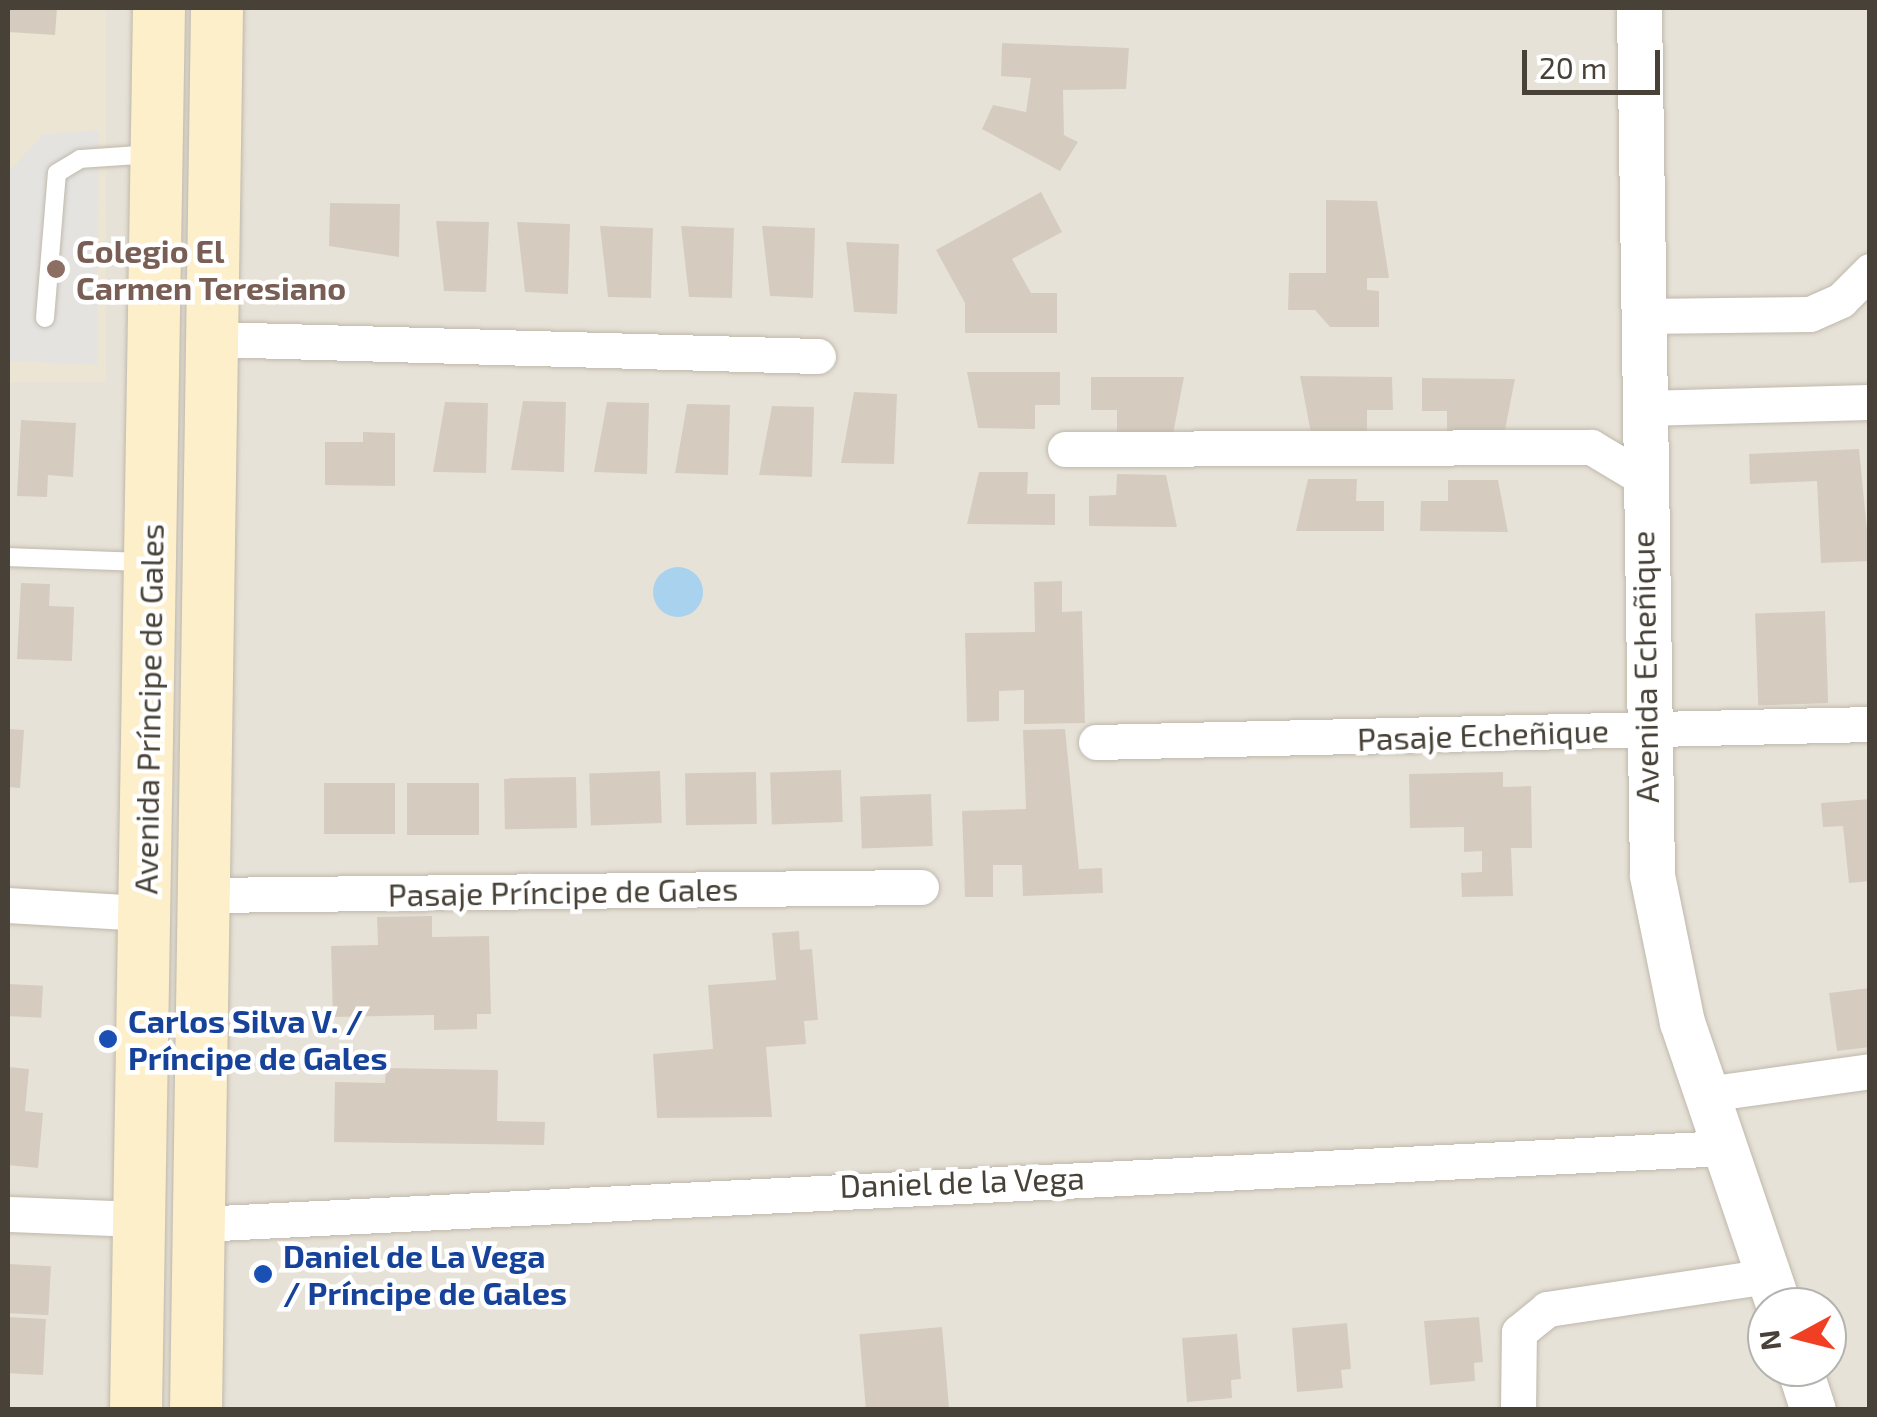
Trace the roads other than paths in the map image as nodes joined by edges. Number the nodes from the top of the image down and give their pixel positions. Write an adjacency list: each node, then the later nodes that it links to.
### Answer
1 (159, 8): 4 (main road, Avenida Príncipe de Gales)
2 (217, 8): 8 (main road, Avenida Príncipe de Gales)
3 (1639, 8): 6 (street, Avenida Echeñique)
4 (156, 154): 7 (lane); 16 (main road, Avenida Príncipe de Gales)
5 (1870, 271): 6 (street)
6 (1641, 316): 11 (street, Avenida Echeñique)
7 (45, 318)
8 (212, 339): 9 (street); 21 (main road, Avenida Príncipe de Gales)
9 (818, 356)
10 (1870, 402): 11 (street)
11 (1642, 415): 13 (street); 14 (street, Avenida Echeñique)
12 (1066, 448): 13 (street)
13 (1592, 448): 14 (street)
14 (1643, 478): 18 (street, Avenida Echeñique)
15 (8, 557): 16 (lane)
16 (150, 562): 23 (main road, Avenida Príncipe de Gales)
17 (1870, 724): 18 (street, Pasaje Echeñique)
18 (1644, 728): 19 (street, Pasaje Echeñique); 25 (street, Avenida Echeñique)
19 (1096, 742)
20 (921, 888): 21 (street, Pasaje Príncipe de Gales)
21 (204, 896): 29 (main road, Avenida Príncipe de Gales)
22 (8, 905): 23 (street)
23 (144, 913): 28 (main road, Avenida Príncipe de Gales)
24 (1870, 1070): 25 (street)
25 (1707, 1094): 26 (street, Avenida Echeñique)
26 (1725, 1148): 29 (street, Daniel de la Vega); 30 (street, Avenida Echeñique)
27 (8, 1214): 28 (street)
28 (139, 1219): 32 (main road, Avenida Príncipe de Gales)
29 (199, 1224): 33 (main road, Avenida Príncipe de Gales)
30 (1772, 1287)
31 (1747, 1293): 34 (street)
32 (136, 1410)
33 (196, 1410)
34 (1518, 1410)

